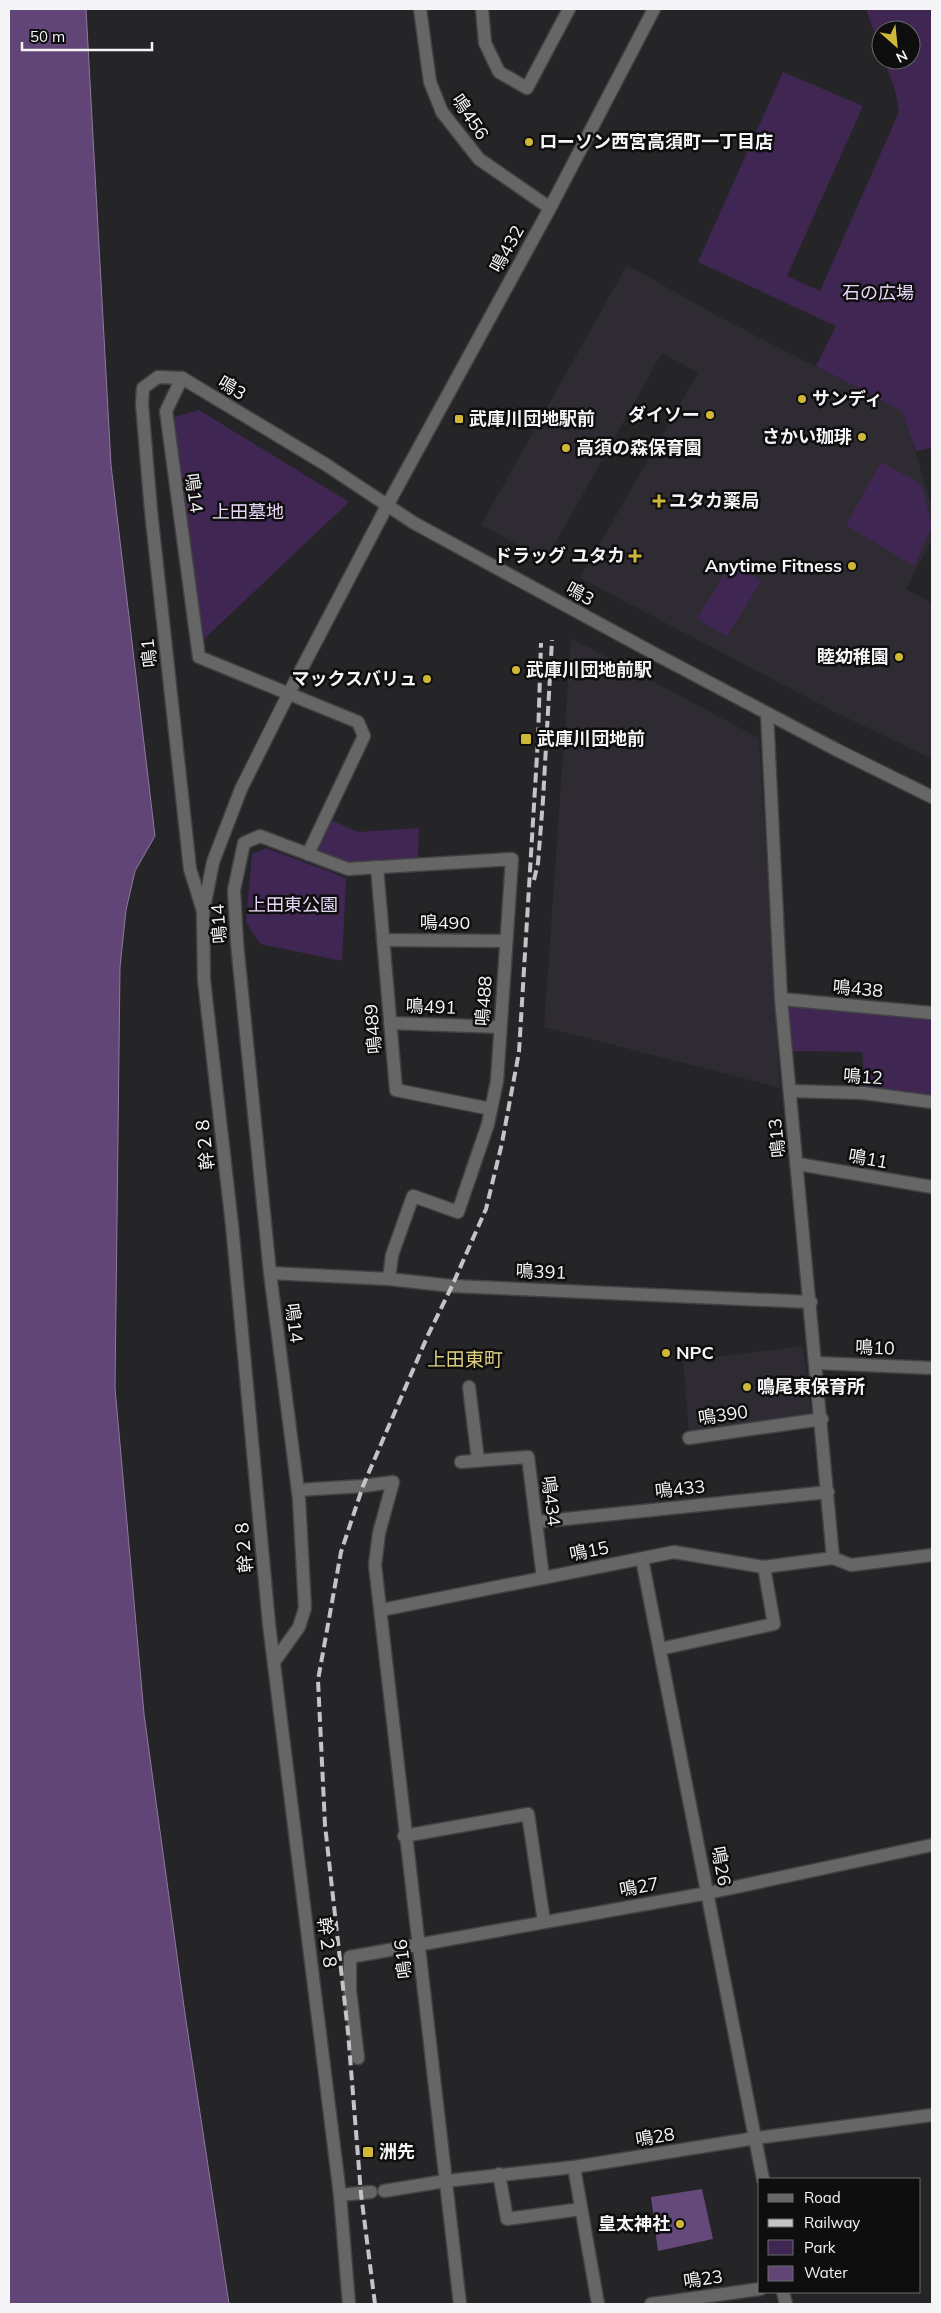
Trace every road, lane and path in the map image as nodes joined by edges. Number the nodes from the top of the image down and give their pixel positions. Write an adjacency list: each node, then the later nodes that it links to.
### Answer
1 (420, 9): 5 (street, 鳴456)
2 (482, 9): 3 (street)
3 (569, 9)
4 (654, 9): 5 (street, 鳴432)
5 (550, 208): 7 (street, 鳴432)
6 (182, 378): 7 (street, 鳴3); 8 (street, 鳴14); 13 (street, 鳴1)
7 (388, 504): 8 (street, 鳴432); 9 (street, 鳴3)
8 (289, 693): 11 (street, 鳴14); 13 (street, 幹２８)
9 (767, 713): 10 (street, 鳴3); 16 (street, 鳴13)
10 (932, 797)
11 (308, 854): 12 (street, 鳴488); 25 (street, 鳴14)
12 (377, 867): 14 (street, 鳴489); 15 (street, 鳴488)
13 (203, 913): 45 (street, 幹２８)
14 (384, 940): 15 (street, 鳴490); 18 (street, 鳴489)
15 (506, 941): 19 (street, 鳴488)
16 (782, 999): 17 (street, 鳴438); 20 (street, 鳴13)
17 (932, 1013)
18 (390, 1023): 19 (street, 鳴491); 22 (street, 鳴489)
19 (500, 1027): 22 (street, 鳴488)
20 (791, 1091): 21 (street, 鳴12); 23 (street, 鳴13)
21 (932, 1102)
22 (491, 1109): 26 (street, 鳴488)
23 (798, 1164): 24 (street, 鳴11); 27 (street, 鳴13)
24 (932, 1187)
25 (270, 1273): 26 (street, 鳴391); 35 (street, 鳴14)
26 (389, 1280): 27 (street, 鳴391)
27 (811, 1302): 28 (street, 鳴13)
28 (817, 1363): 29 (street, 鳴10); 31 (street, 鳴13)
29 (932, 1368)
30 (469, 1387): 33 (street)
31 (822, 1419): 32 (street, 鳴390); 36 (street, 鳴13)
32 (689, 1438)
33 (478, 1460): 34 (street); 37 (street, 鳴434)
34 (461, 1462)
35 (298, 1490): 43 (street); 45 (street, 鳴14)
36 (828, 1492): 37 (street, 鳴433); 39 (street, 鳴13)
37 (536, 1522): 42 (street, 鳴434)
38 (932, 1555): 39 (street, 鳴15)
39 (833, 1558): 41 (street, 鳴15)
40 (642, 1559): 41 (street, 鳴15); 42 (street, 鳴15); 44 (street, 鳴26)
41 (764, 1567): 44 (street)
42 (544, 1578): 43 (street, 鳴15)
43 (381, 1610): 46 (street, 鳴16)
44 (660, 1649): 48 (street, 鳴26)
45 (274, 1662): 58 (street, 幹２８)
46 (404, 1836): 49 (street); 50 (street, 鳴16)
47 (932, 1845): 48 (street, 鳴27)
48 (708, 1893): 49 (street, 鳴27); 53 (street, 鳴26)
49 (544, 1922): 50 (street, 鳴27)
50 (419, 1945): 51 (street, 鳴27); 57 (street, 鳴16)
51 (358, 2058)
52 (932, 2115): 53 (street, 鳴28)
53 (756, 2138): 54 (street, 鳴28); 56 (street, 鳴26)
54 (574, 2168): 55 (street, 鳴28); 59 (street)
55 (499, 2174): 57 (street, 鳴28); 59 (street)
56 (763, 2178)
57 (446, 2181): 58 (street, 鳴28); 62 (street, 鳴16)
58 (340, 2195): 61 (street, 幹２８)
59 (582, 2209): 63 (street)
60 (758, 2289): 64 (street, 鳴23)
61 (349, 2304)
62 (460, 2304)
63 (598, 2304)
64 (651, 2304)

